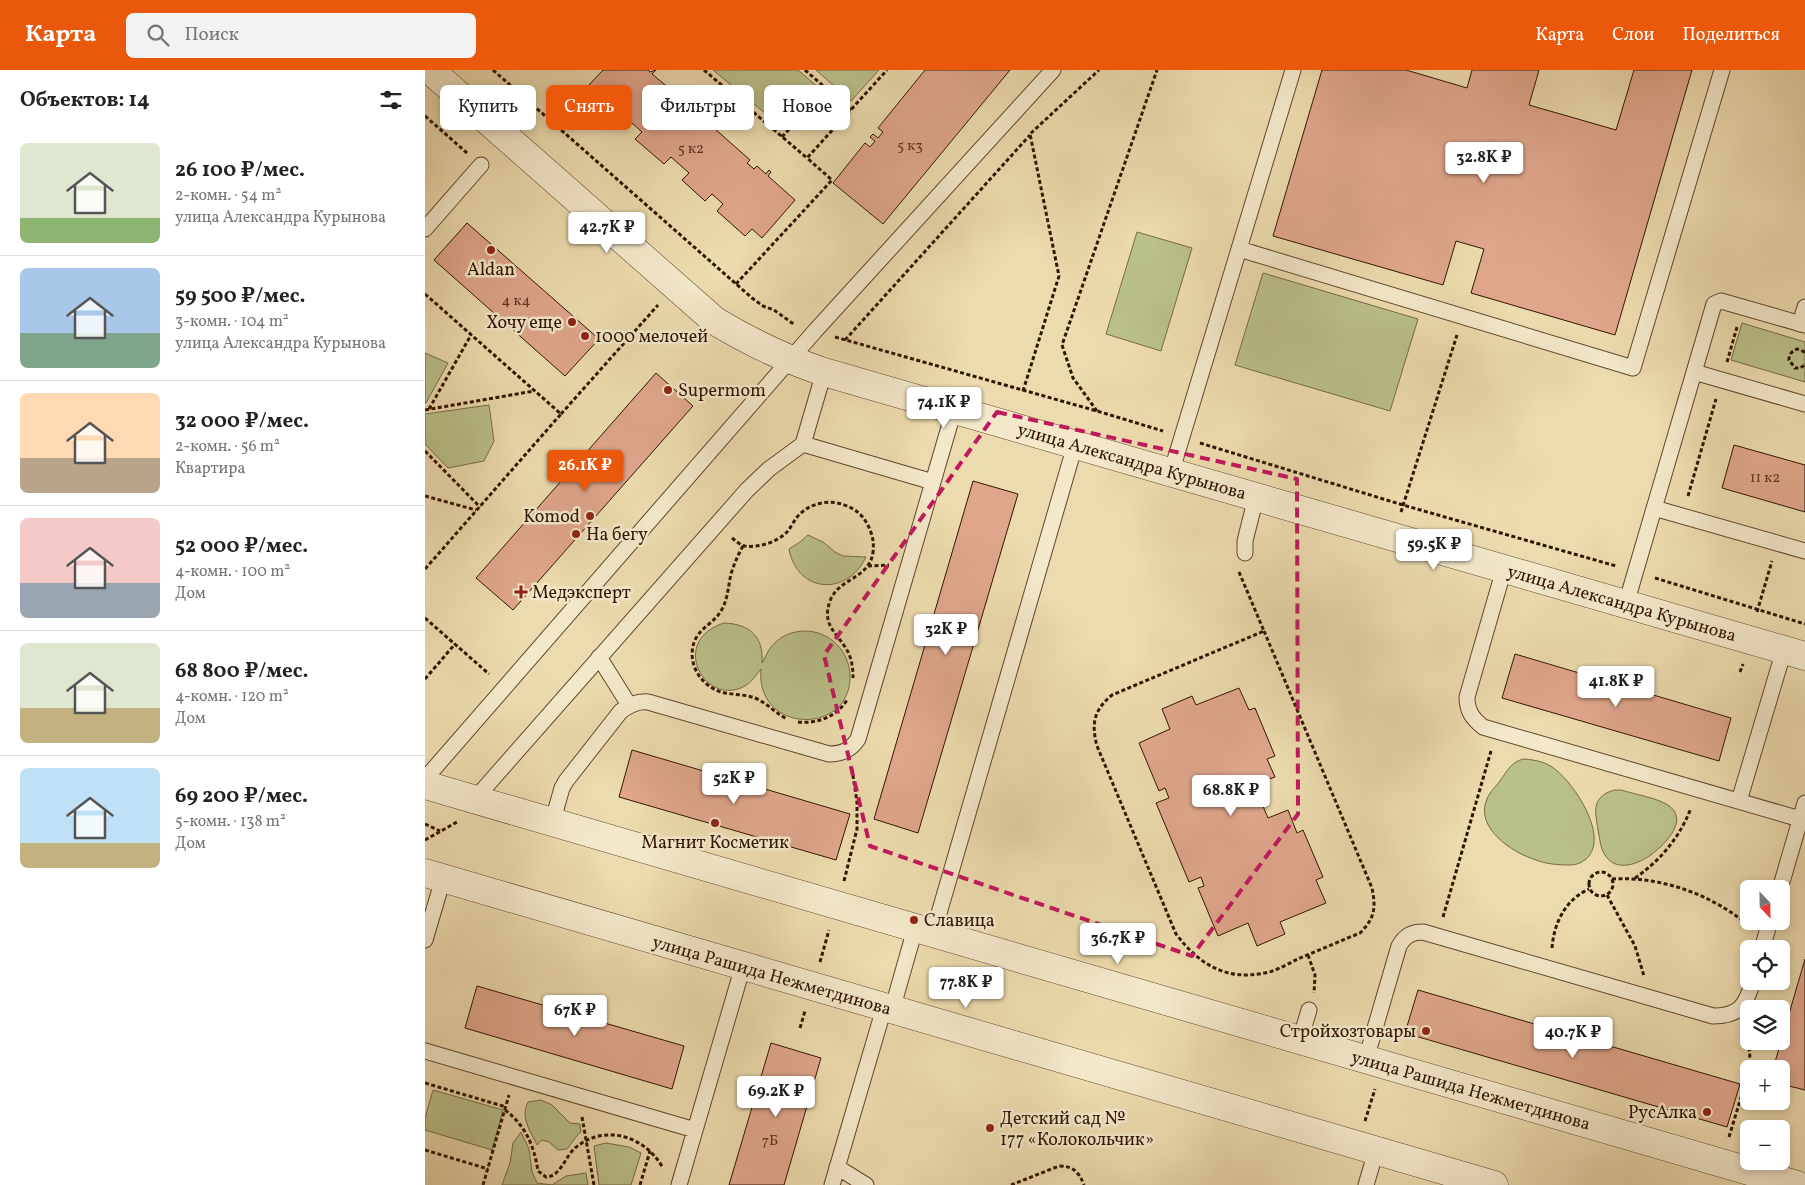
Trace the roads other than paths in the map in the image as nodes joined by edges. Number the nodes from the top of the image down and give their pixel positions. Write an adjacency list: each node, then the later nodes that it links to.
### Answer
1 (430, 70): 10 (street, улица Александра Курынова)
2 (1053, 70): 10 (lane)
3 (1293, 70): 7 (lane)
4 (1722, 70): 7 (lane)
5 (481, 166): 6 (lane)
6 (425, 229)
7 (1239, 249): 17 (lane)
8 (1805, 307): 9 (lane)
9 (1802, 324): 12 (lane)
10 (790, 360): 11 (street, улица Александра Курынова); 28 (lane)
11 (824, 372): 14 (street, улица Александра Курынова); 15 (lane)
12 (1693, 372): 13 (lane); 20 (lane)
13 (1805, 404)
14 (954, 410): 16 (street, улица Александра Курынова); 18 (lane)
15 (803, 444): 18 (lane); 26 (lane)
16 (1075, 445): 17 (street, улица Александра Курынова); 37 (lane)
17 (1171, 472): 19 (street, улица Александра Курынова)
18 (933, 482): 27 (lane)
19 (1256, 497): 22 (lane); 23 (street, улица Александра Курынова)
20 (1654, 508): 21 (lane); 24 (lane)
21 (1805, 551)
22 (1245, 553)
23 (1504, 569): 24 (street, улица Александра Курынова); 31 (lane)
24 (1626, 604): 25 (street, улица Александра Курынова)
25 (1794, 653): 31 (lane)
26 (599, 657): 27 (lane); 30 (lane)
27 (629, 705): 34 (lane)
28 (425, 779)
29 (425, 785): 30 (street, улица Рашида Нежметдинова)
30 (474, 800): 34 (street, улица Рашида Нежметдинова)
31 (1739, 801): 33 (lane)
32 (1805, 803): 33 (lane)
33 (1800, 818): 36 (lane)
34 (552, 823): 37 (street, улица Рашида Нежметдинова)
35 (434, 876): 38 (lane); 39 (street, улица Рашида Нежметдинова)
36 (1783, 880)
37 (924, 931): 41 (lane); 43 (street, улица Рашида Нежметдинова)
38 (426, 935)
39 (743, 966): 41 (street, улица Рашида Нежметдинова); 46 (lane)
40 (1750, 990): 45 (lane)
41 (888, 1009): 47 (street, улица Рашида Нежметдинова); 48 (lane)
42 (1309, 1010): 43 (lane)
43 (1300, 1040): 45 (street, улица Рашида Нежметдинова)
44 (425, 1051): 46 (lane)
45 (1366, 1060): 54 (street, улица Рашида Нежметдинова)
46 (695, 1130): 49 (lane)
47 (1376, 1151): 52 (lane); 53 (street, улица Рашида Нежметдинова)
48 (837, 1168): 50 (lane); 51 (lane)
49 (679, 1185)
50 (832, 1185)
51 (866, 1185)
52 (1366, 1185)
53 (1494, 1185)
54 (1797, 1185)

